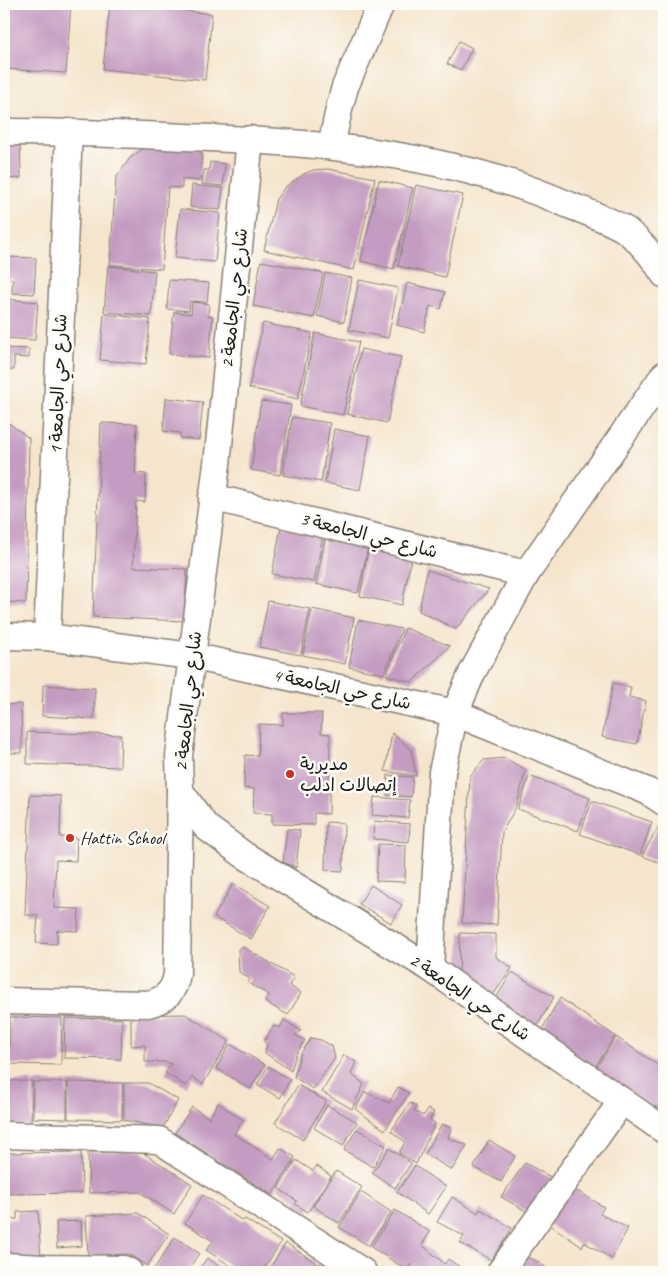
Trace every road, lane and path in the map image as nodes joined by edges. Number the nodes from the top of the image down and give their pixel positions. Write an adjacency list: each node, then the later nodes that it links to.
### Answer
1 (381, 4): 5 (street)
2 (4, 132): 3 (street)
3 (69, 132): 4 (street); 11 (street, شارع حي الجامعة 1)
4 (250, 139): 5 (street); 8 (street, شارع حي الجامعة 2)
5 (332, 146): 6 (street)
6 (664, 274)
7 (664, 375): 9 (street)
8 (212, 496): 9 (street, شارع حي الجامعة 3); 12 (street, شارع حي الجامعة 2)
9 (526, 574): 13 (street)
10 (4, 636): 11 (street, شارع حي الجامعة 4)
11 (47, 637): 12 (street, شارع حي الجامعة 4)
12 (191, 656): 13 (street, شارع حي الجامعة 4); 14 (street, شارع حي الجامعة 2)
13 (456, 713): 15 (street, شارع حي الجامعة 4); 16 (street)
14 (180, 791): 16 (street, شارع حي الجامعة 2); 17 (street)
15 (664, 802)
16 (430, 968): 18 (street, شارع حي الجامعة 2)
17 (4, 1001)
18 (622, 1101): 19 (street, شارع حي الجامعة 2); 25 (street)
19 (664, 1130)
20 (4, 1135): 24 (street)
21 (4, 1266): 22 (street)
22 (44, 1270): 23 (street)
23 (129, 1272)
24 (363, 1272)
25 (500, 1272)

